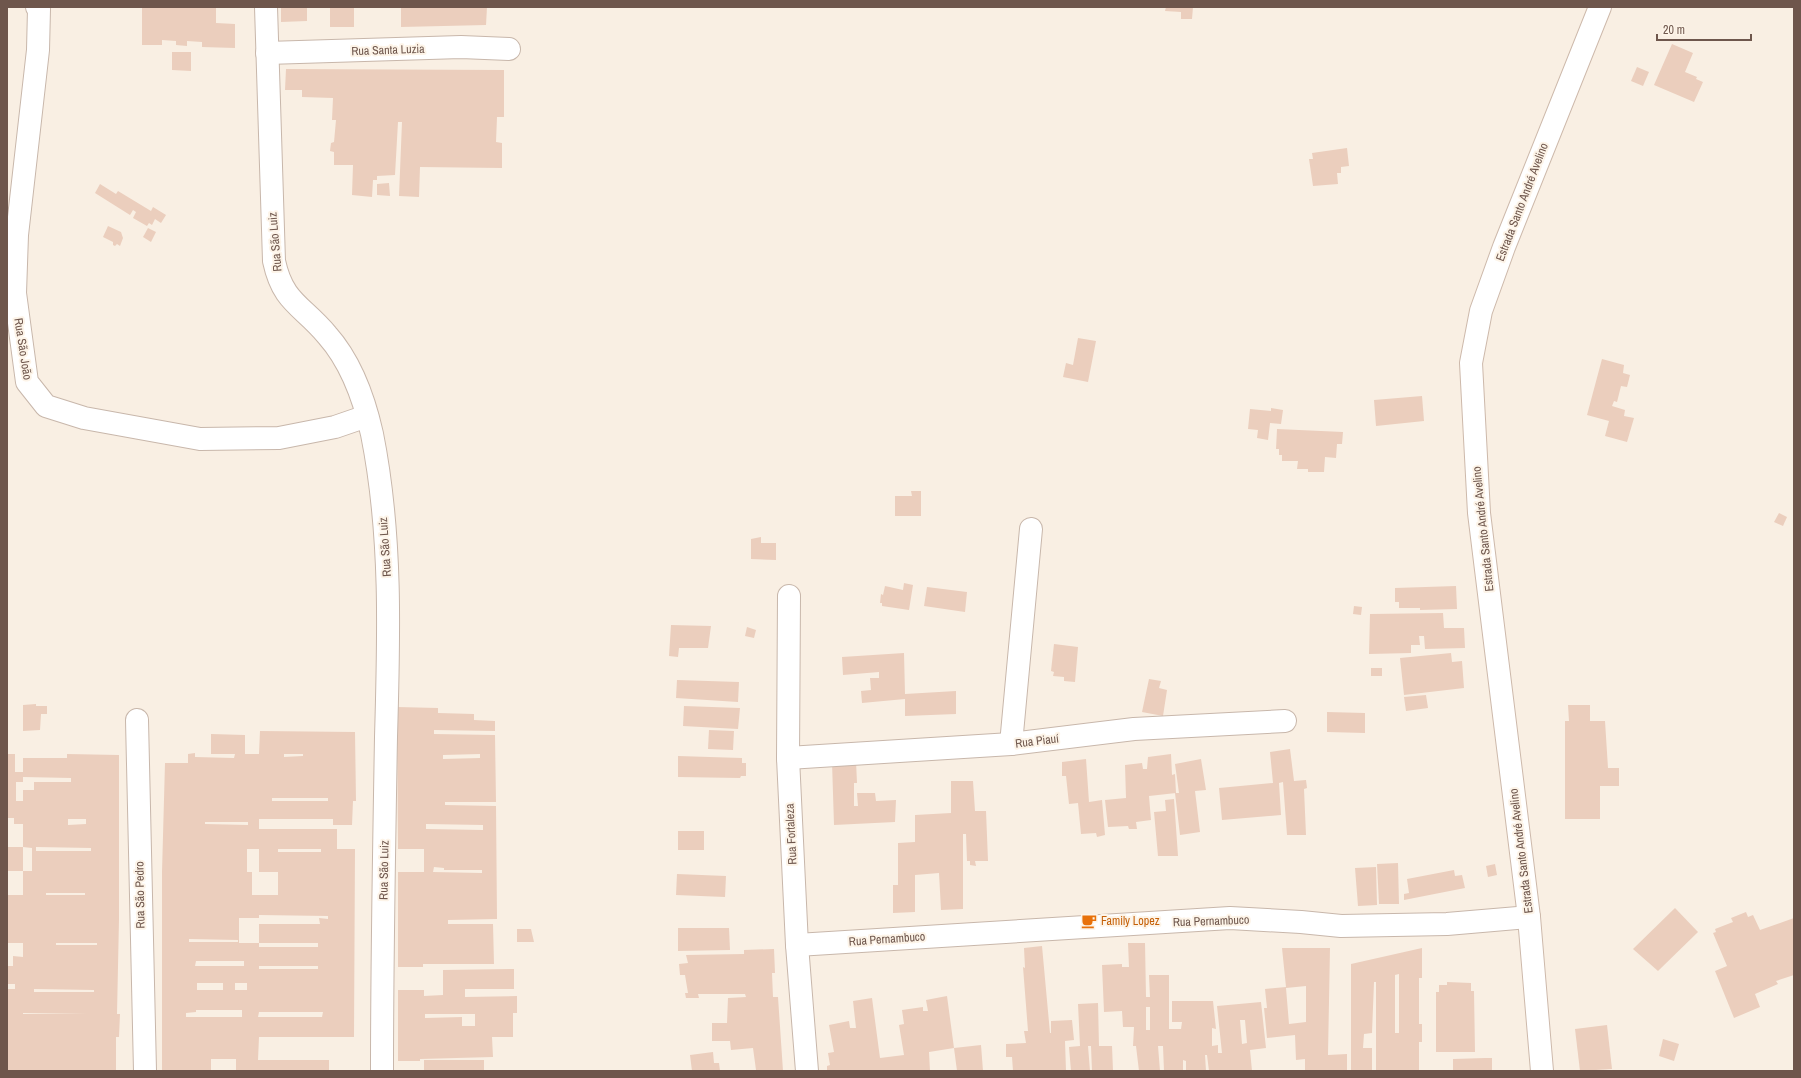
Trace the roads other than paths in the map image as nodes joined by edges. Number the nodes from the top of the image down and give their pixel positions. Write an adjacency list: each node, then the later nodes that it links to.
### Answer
1 (37, 7): 6 (street, Rua São João)
2 (266, 7): 5 (street, Rua São Luiz)
3 (1600, 7): 14 (street, Estrada Santo André Avelino)
4 (509, 49): 5 (street, Rua Santa Luzia)
5 (267, 53): 7 (street, Rua São Luiz)
6 (11, 293): 7 (street, Rua São João)
7 (367, 416): 17 (street, Rua São Luiz)
8 (1031, 529): 12 (street)
9 (789, 596): 13 (street, Rua Fortaleza)
10 (137, 720): 16 (street, Rua São Pedro)
11 (1285, 721): 12 (street, Rua Piauí)
12 (1011, 744): 13 (street, Rua Piauí)
13 (788, 758): 15 (street, Rua Fortaleza)
14 (1529, 917): 15 (street, Rua Pernambuco); 19 (street, Estrada Santo André Avelino)
15 (797, 945): 18 (street, Rua Fortaleza)
16 (145, 1071)
17 (382, 1071)
18 (807, 1071)
19 (1542, 1071)

